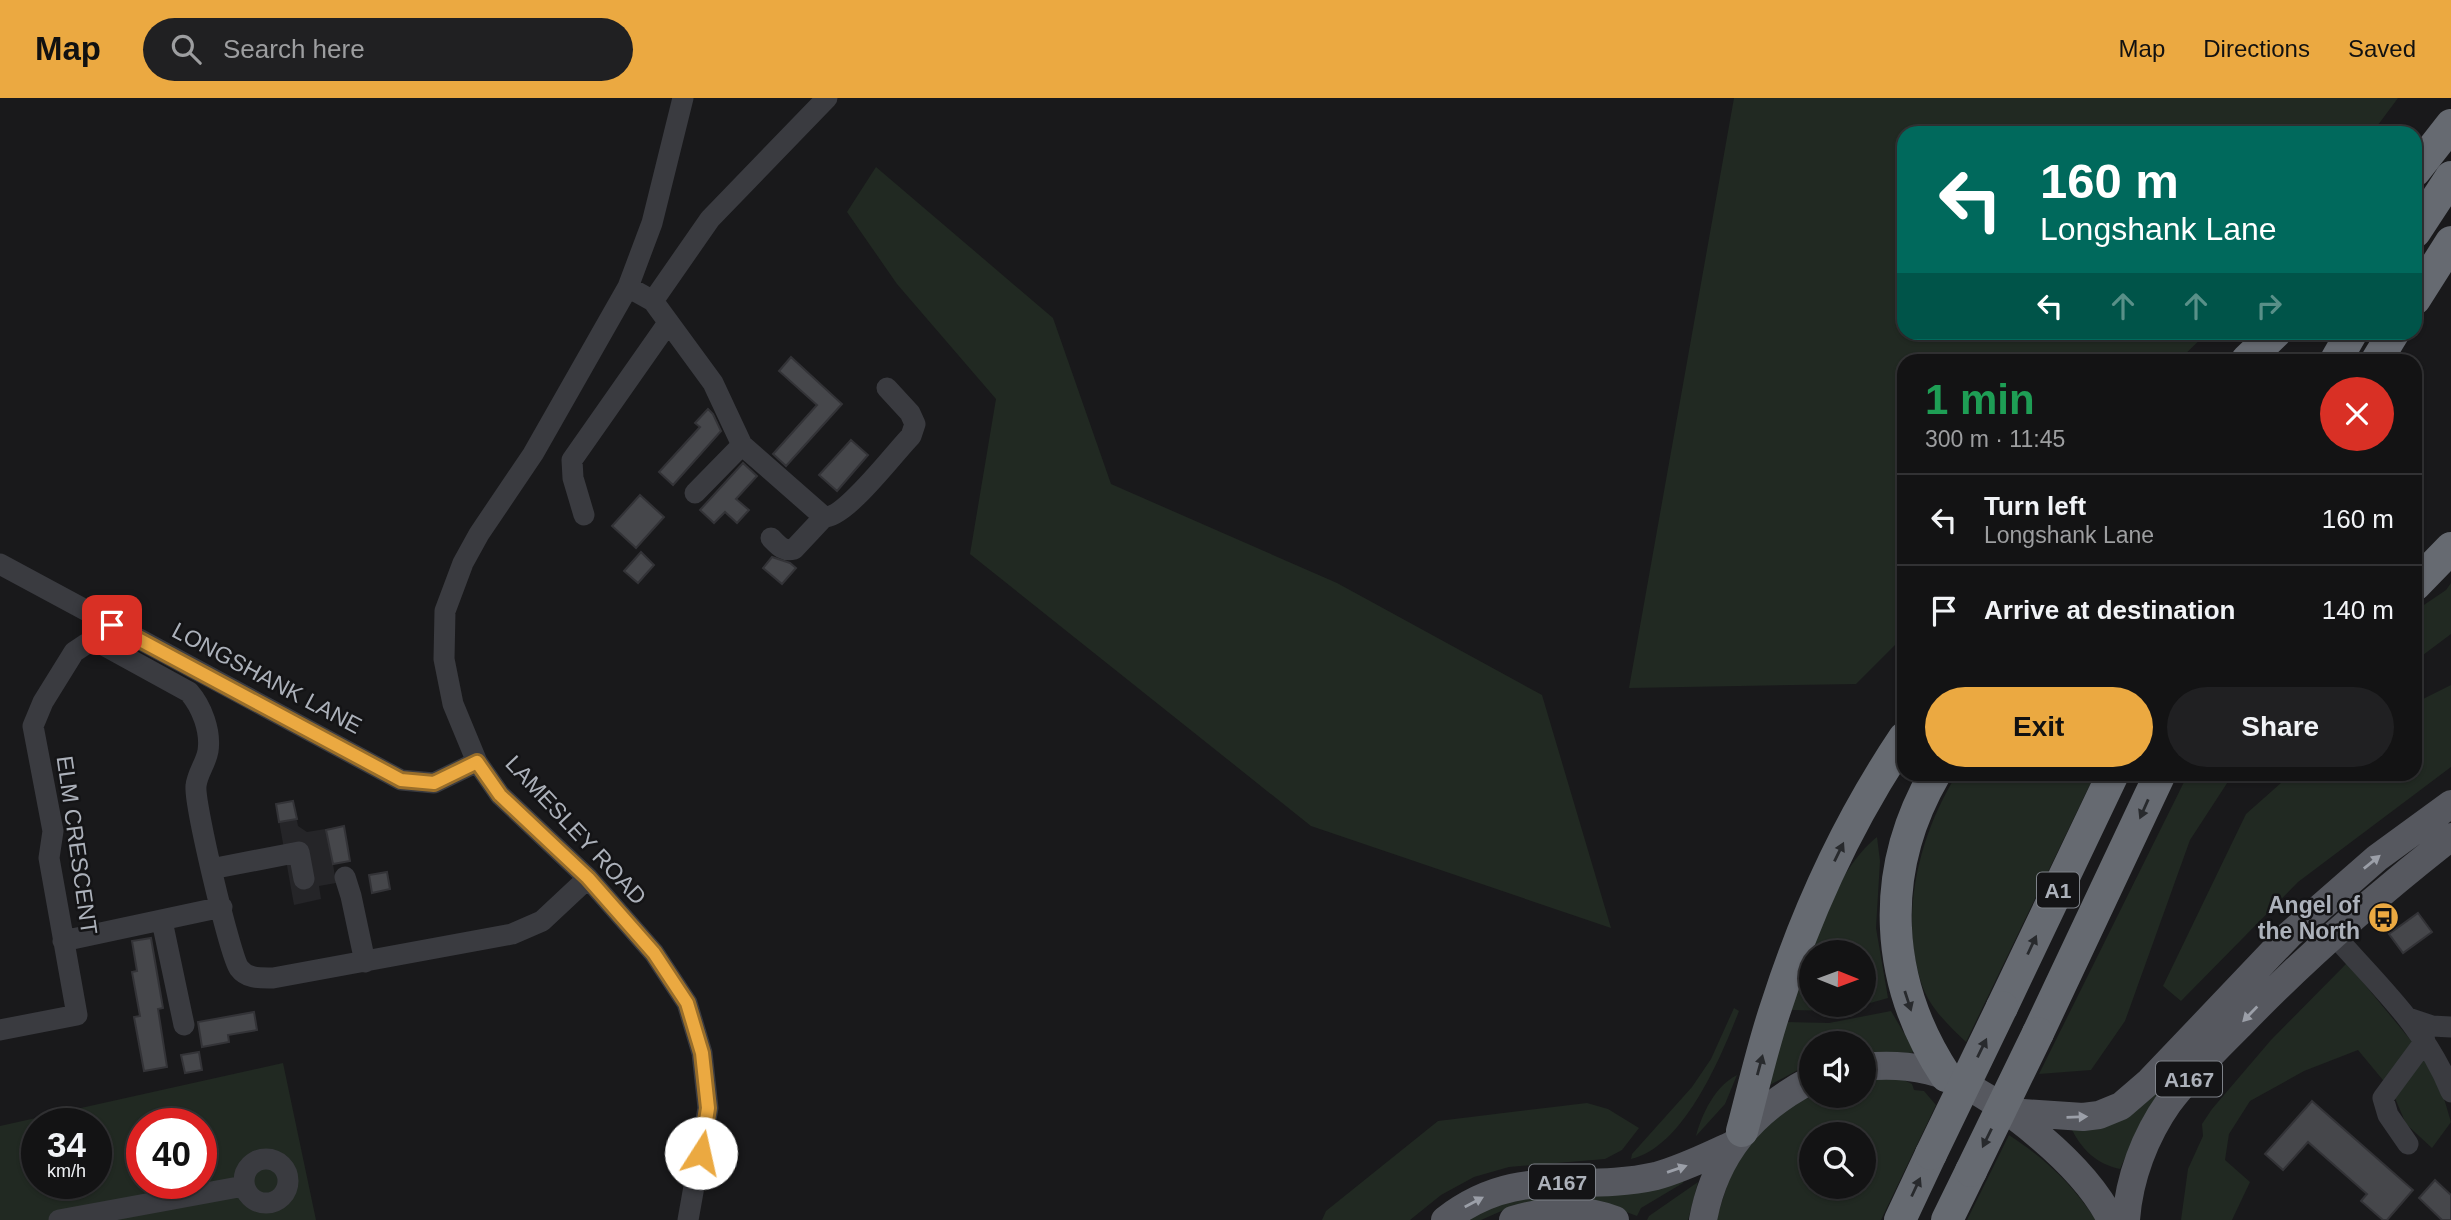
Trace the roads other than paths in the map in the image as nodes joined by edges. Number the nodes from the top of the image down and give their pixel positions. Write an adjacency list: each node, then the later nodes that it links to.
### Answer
1 (683, 98): 8 (street, LAMESLEY ROAD)
2 (827, 98): 10 (street)
3 (2451, 125): 4 (highway)
4 (2422, 162)
5 (2451, 177): 6 (highway)
6 (2422, 221)
7 (2451, 242): 9 (highway)
8 (628, 287): 10 (street); 24 (street, LAMESLEY ROAD)
9 (2422, 288)
10 (653, 301): 11 (street)
11 (668, 323): 15 (street); 17 (street)
12 (2268, 340): 13 (highway)
13 (2253, 354)
14 (887, 388): 18 (street)
15 (742, 445): 16 (street); 18 (street)
16 (695, 493)
17 (584, 515)
18 (824, 517): 19 (street)
19 (771, 538)
20 (2451, 548): 22 (highway)
21 (0, 564): 24 (street, LONGSHANK LANE)
22 (2422, 578)
23 (1897, 750): 49 (highway, one-way to 23)
24 (477, 762): 32 (street, LAMESLEY ROAD)
25 (1932, 781): 45 (highway, one-way to 45)
26 (2110, 781): 59 (highway, A1, one-way to 26, bridge)
27 (2157, 781): 60 (highway, A1, one-way to 60, bridge)
28 (2451, 804): 48 (main road, A167, one-way to 28)
29 (2451, 837): 36 (main road, A167)
30 (211, 869): 33 (street); 34 (street, ELM CRESCENT); 37 (street, ELM CRESCENT)
31 (345, 877): 38 (street)
32 (588, 878): 38 (street, ELM CRESCENT); 54 (street, LAMESLEY ROAD)
33 (304, 879)
34 (222, 907): 35 (street); 38 (street, ELM CRESCENT)
35 (162, 921): 37 (street); 40 (street)
36 (2333, 934): 39 (street); 62 (main road, A167, one-way to 62)
37 (63, 941): 42 (street, ELM CRESCENT)
38 (365, 962)
39 (2411, 1019): 41 (street); 43 (street)
40 (184, 1025)
41 (2451, 1027)
42 (0, 1030)
43 (2425, 1041): 47 (street); 50 (street)
44 (1876, 1067): 45 (main road, A167)
45 (1946, 1076): 48 (main road, A167)
46 (1799, 1088): 49 (main road, A167)
47 (2451, 1092)
48 (2009, 1112): 61 (main road, A167)
49 (1736, 1138): 55 (main road, A167, one-way to 49); 58 (main road, A167)
50 (2408, 1144)
51 (244, 1186): 52 (street); 52 (street); 53 (street)
52 (272, 1211)
53 (59, 1220)
54 (688, 1220)
55 (1445, 1220)
56 (1513, 1220): 57 (main road, A167)
57 (1615, 1220)
58 (1703, 1220)
59 (1900, 1220)
60 (1947, 1220)
61 (2111, 1220)
62 (2126, 1220)

